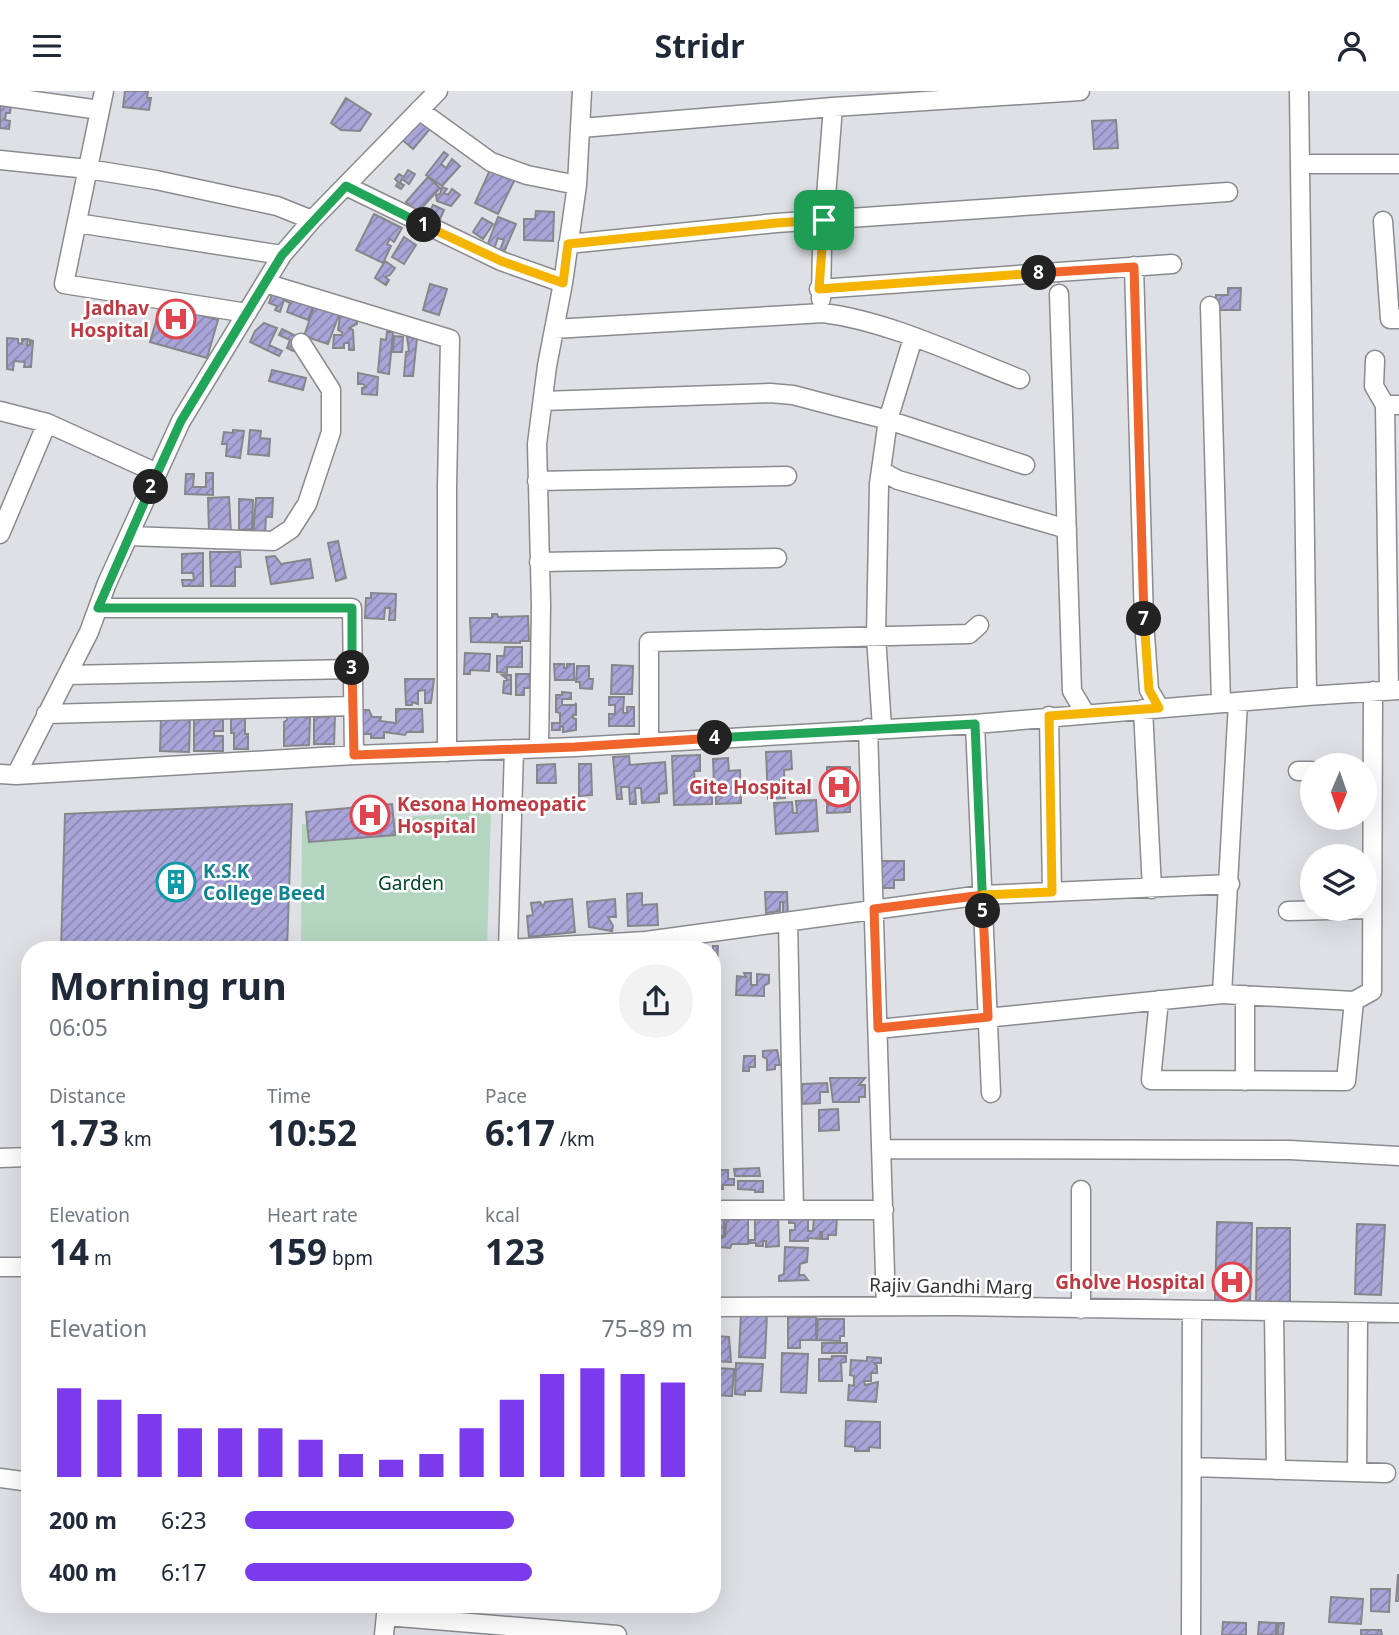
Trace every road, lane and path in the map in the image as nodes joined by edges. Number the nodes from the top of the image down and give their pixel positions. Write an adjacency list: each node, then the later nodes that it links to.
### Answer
1 (104, 91): 8 (street)
2 (438, 91): 9 (street)
3 (582, 91): 10 (street)
4 (1080, 91): 7 (street)
5 (1299, 91): 12 (street)
6 (0, 96): 8 (street)
7 (833, 107): 10 (street); 19 (street)
8 (100, 110): 14 (street)
9 (419, 110): 15 (street); 16 (street)
10 (581, 128): 15 (street)
11 (0, 160): 14 (street)
12 (1300, 164): 13 (street); 60 (street)
13 (1399, 164)
14 (88, 169): 18 (street); 21 (street)
15 (577, 185): 22 (street)
16 (346, 186): 18 (street); 27 (street)
17 (1228, 192): 19 (street)
18 (312, 220): 23 (street)
19 (824, 220): 22 (street); 28 (street)
20 (1383, 221): 33 (street)
21 (77, 223): 23 (street); 31 (street)
22 (568, 244): 27 (street)
23 (282, 255): 26 (street)
24 (1172, 264): 25 (street)
25 (1134, 267): 28 (street); 63 (street)
26 (265, 283): 31 (street); 72 (street)
27 (563, 283): 34 (street)
28 (819, 289): 32 (street)
29 (1059, 294): 49 (street)
30 (1210, 306): 61 (street)
31 (247, 313): 46 (street)
32 (823, 313): 34 (street); 35 (street)
33 (1399, 319)
34 (554, 329): 39 (street)
35 (913, 338): 38 (street); 42 (street)
36 (301, 343): 51 (street)
37 (1375, 360): 40 (street)
38 (1020, 379)
39 (543, 401): 42 (street); 48 (street)
40 (1392, 405): 59 (street)
41 (0, 411): 43 (street)
42 (888, 420): 44 (street); 45 (street)
43 (47, 423): 46 (street); 50 (street)
44 (1025, 465)
45 (881, 471): 49 (street); 56 (street)
46 (157, 474): 51 (street)
47 (787, 476): 48 (street)
48 (537, 481): 53 (street)
49 (1066, 529): 64 (street)
50 (0, 534)
51 (129, 536): 54 (street)
52 (777, 558): 53 (street)
53 (539, 562): 70 (street)
54 (98, 608): 57 (street); 58 (street)
55 (979, 625): 56 (street)
56 (876, 636): 68 (street); 69 (street)
57 (352, 669): 58 (street); 62 (street)
58 (67, 675): 65 (street)
59 (1387, 690): 60 (street); 73 (street)
60 (1307, 696): 61 (street)
61 (1230, 702): 63 (street); 76 (street)
62 (353, 706): 65 (street); 74 (street)
63 (1151, 708): 64 (street); 77 (street)
64 (1085, 713): 66 (street)
65 (47, 715): 75 (street)
66 (1049, 716): 67 (street); 78 (street)
67 (975, 724): 68 (street); 79 (street)
68 (875, 728): 69 (street); 80 (street)
69 (649, 743): 70 (street)
70 (538, 748): 71 (street)
71 (514, 749): 72 (street); 85 (street)
72 (447, 751): 74 (street)
73 (1373, 753)
74 (354, 755): 75 (street)
75 (8, 775)
76 (1230, 884): 77 (street); 87 (street)
77 (1152, 889): 78 (street)
78 (1052, 892): 79 (street)
79 (982, 895): 80 (street); 91 (street)
80 (874, 909): 84 (street); 92 (street)
81 (1288, 911): 82 (street)
82 (1300, 911)
83 (1373, 921): 90 (street)
84 (789, 922): 86 (street); 101 (street)
85 (508, 941)
86 (671, 941)
87 (1222, 994): 88 (street); 89 (street)
88 (1245, 995): 90 (street); 93 (street)
89 (1159, 1000): 91 (street); 93 (street)
90 (1354, 1001): 93 (street)
91 (988, 1017): 92 (street); 94 (street)
92 (878, 1028): 95 (street)
93 (1245, 1081)
94 (991, 1093)
95 (881, 1149): 96 (street); 102 (street)
96 (1399, 1156)
97 (21, 1157): 98 (street)
98 (0, 1158)
99 (1081, 1190): 107 (street)
100 (721, 1210): 101 (street)
101 (794, 1210): 102 (street)
102 (884, 1210): 105 (street)
103 (0, 1267): 104 (street)
104 (21, 1267)
105 (886, 1306): 106 (street, Rajiv Gandhi Marg); 107 (street, Rajiv Gandhi Marg)
106 (721, 1307)
107 (1081, 1309): 108 (street, Rajiv Gandhi Marg)
108 (1192, 1311): 109 (street, Rajiv Gandhi Marg); 112 (street)
109 (1274, 1312): 110 (street, Rajiv Gandhi Marg); 113 (street)
110 (1358, 1313): 111 (street, Rajiv Gandhi Marg); 114 (street)
111 (1399, 1313)
112 (1192, 1468): 113 (street); 122 (street)
113 (1276, 1470): 114 (street)
114 (1357, 1472): 115 (street)
115 (1386, 1473)
116 (0, 1478): 117 (street)
117 (21, 1481)
118 (387, 1613): 120 (street)
119 (415, 1613): 121 (street)
120 (384, 1635)
121 (617, 1635)
122 (1191, 1635)

